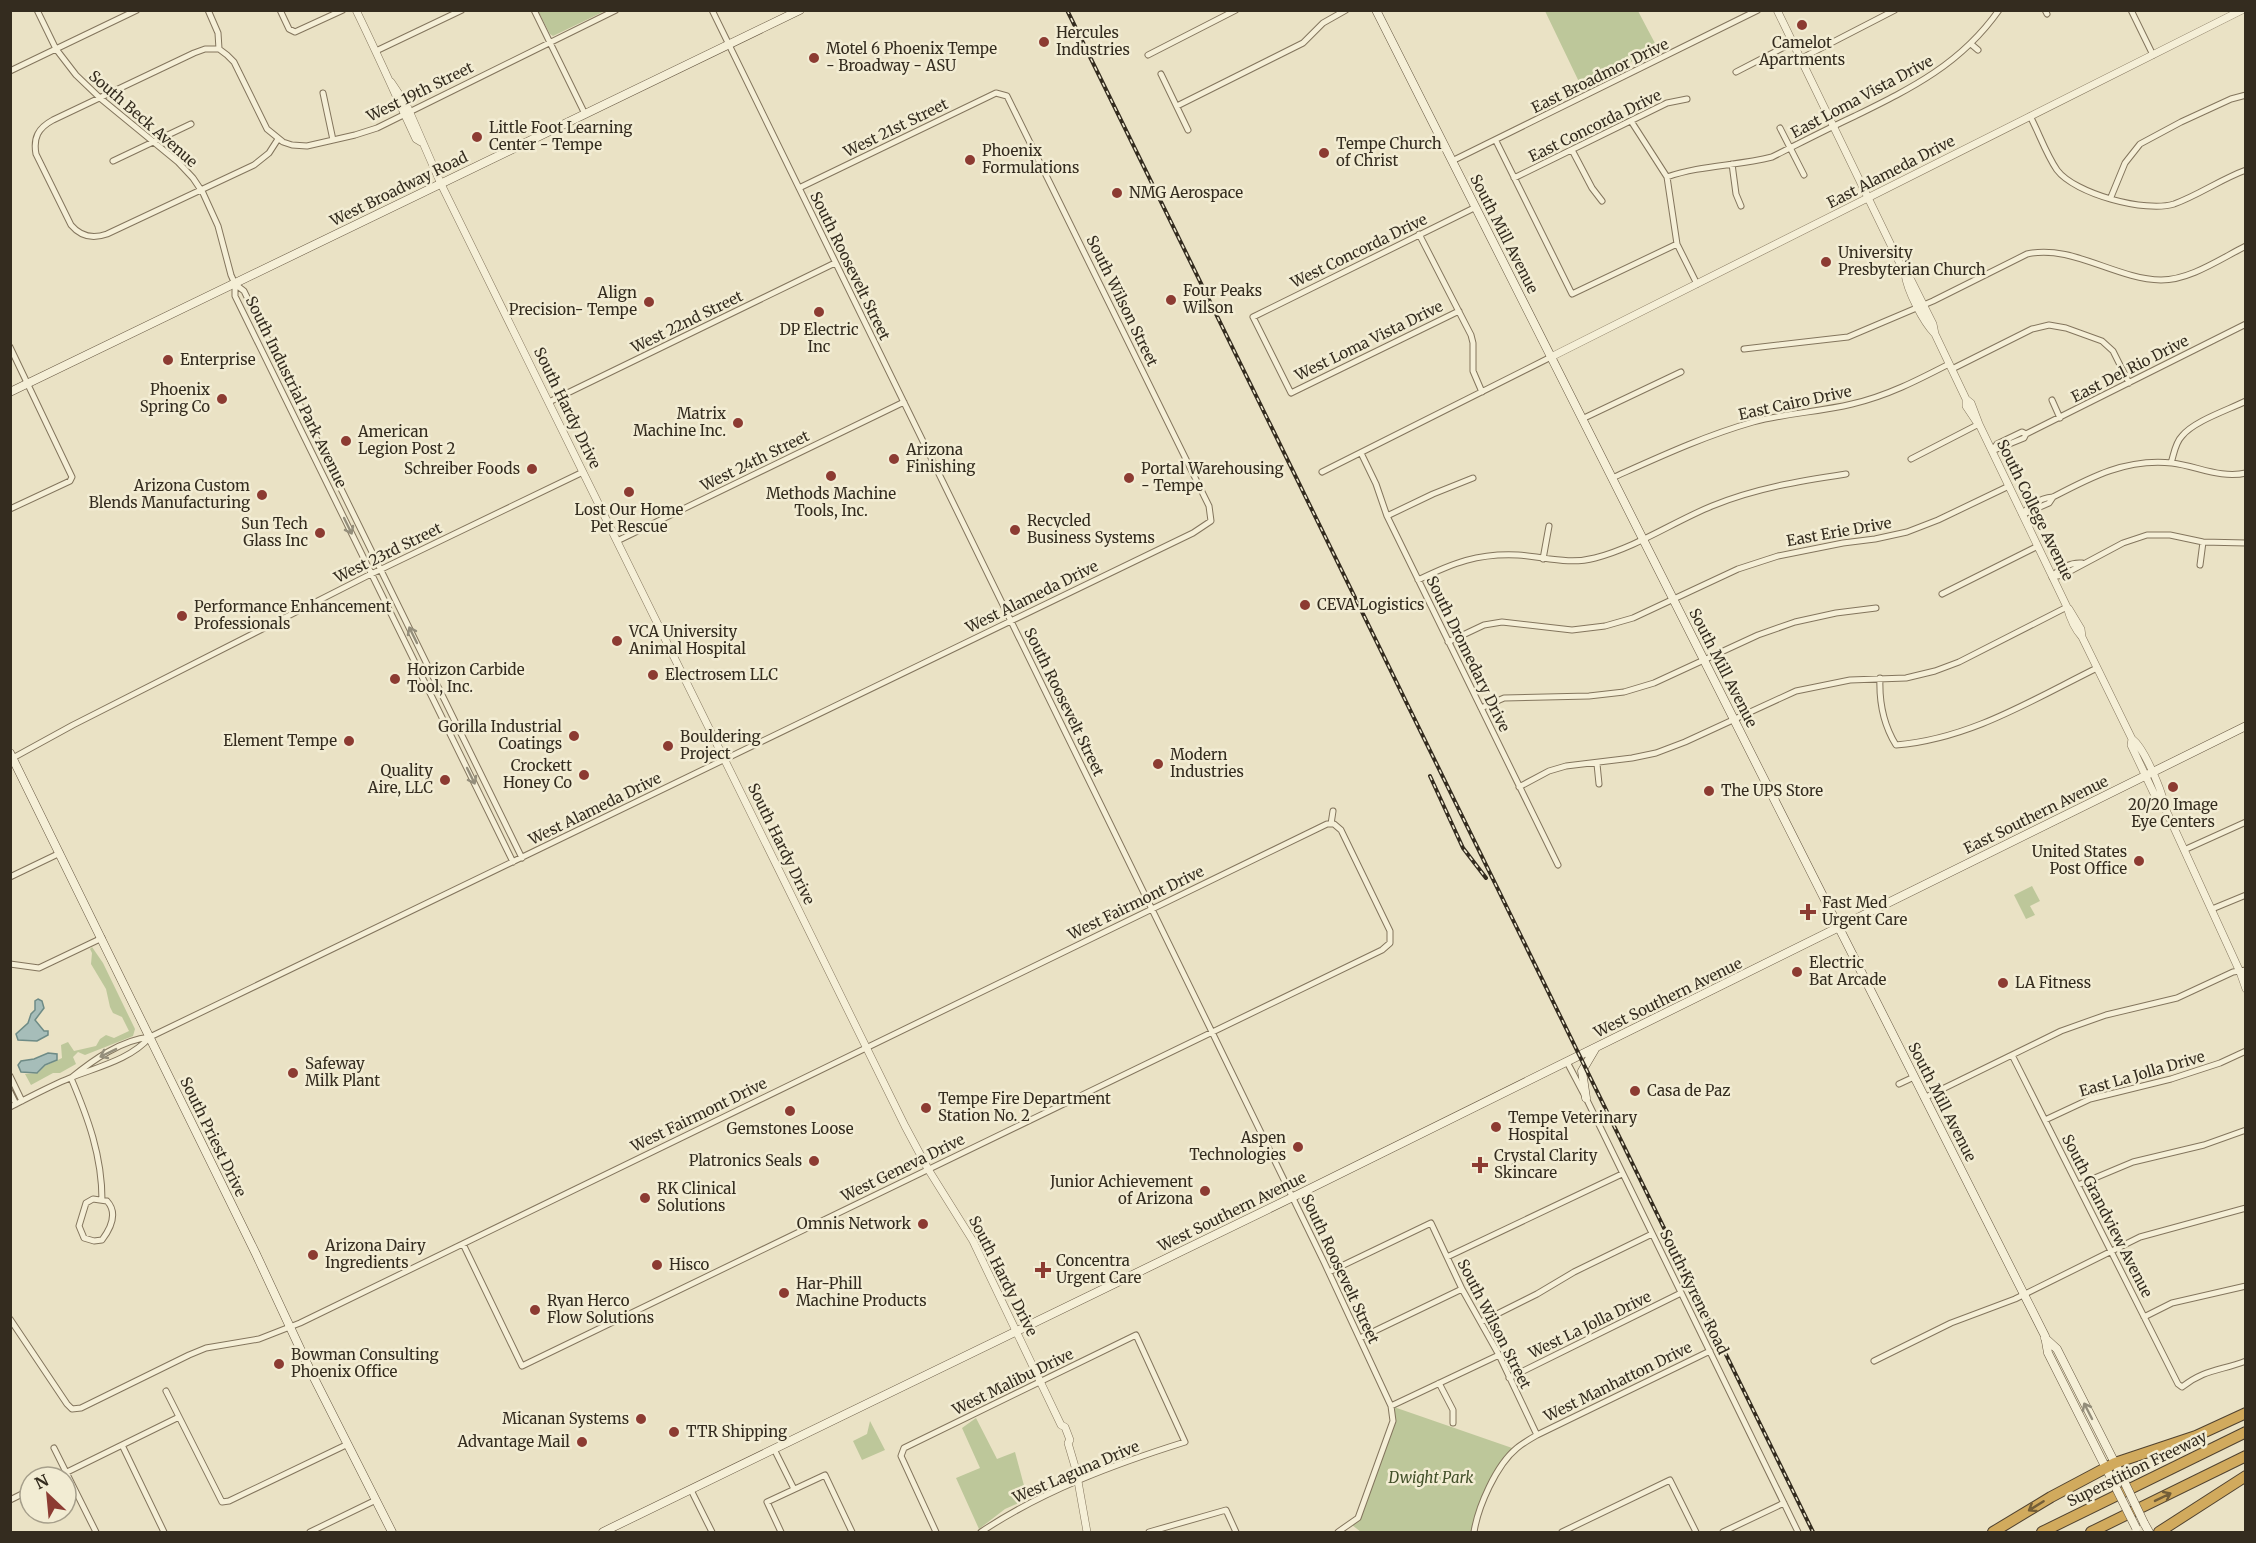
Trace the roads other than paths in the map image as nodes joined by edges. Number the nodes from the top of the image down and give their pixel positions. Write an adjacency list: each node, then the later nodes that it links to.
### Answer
1 (37, 10): 26 (street, South Beck Avenue)
2 (137, 10): 26 (street)
3 (208, 10): 25 (street)
4 (280, 10): 5 (street)
5 (343, 10)
6 (357, 10): 28 (street, South Hardy Drive)
7 (462, 10): 28 (street)
8 (534, 10): 21 (street)
9 (616, 10): 21 (street, West 19th Street)
10 (712, 10): 24 (street, South Roosevelt Street)
11 (800, 10): 24 (main road, West Broadway Road)
12 (1236, 10): 29 (street)
13 (1346, 10): 40 (street)
14 (1376, 10): 58 (main road, South Mill Avenue)
15 (1758, 10): 53 (street, East Broadmor Drive)
16 (1777, 10): 22 (street, South College Avenue)
17 (1894, 10): 31 (street)
18 (1999, 10): 23 (street, East Loma Vista Drive)
19 (2131, 10): 30 (street)
20 (2242, 10): 30 (street, East Alameda Drive)
21 (550, 42): 41 (street, West 19th Street); 42 (street)
22 (1792, 43): 31 (street, South College Avenue); 33 (street)
23 (1971, 44): 27 (street); 46 (street, East Loma Vista Drive)
24 (729, 45): 42 (main road, West Broadway Road); 65 (street, South Roosevelt Street)
25 (219, 49): 38 (street); 51 (street)
26 (56, 50): 32 (street); 38 (street, South Beck Avenue)
27 (1978, 50)
28 (376, 51): 41 (street, South Hardy Drive)
29 (1148, 55)
30 (2153, 55): 43 (street, East Alameda Drive)
31 (1800, 59): 46 (street, South College Avenue)
32 (10, 71)
33 (1736, 72)
34 (1161, 74): 40 (street)
35 (322, 93): 52 (street)
36 (1003, 94): 65 (street, West 21st Street); 114 (street, South Wilson Street)
37 (2246, 95): 67 (street)
38 (100, 98): 50 (street); 54 (street, South Beck Avenue)
39 (1687, 99): 44 (street, East Concorda Drive)
40 (1177, 106): 48 (street)
41 (407, 112): 52 (street, West 19th Street); 64 (street, South Hardy Drive)
42 (585, 114): 64 (main road, West Broadway Road)
43 (2030, 116): 67 (street); 68 (street, East Alameda Drive)
44 (1631, 121): 56 (street, East Concorda Drive); 62 (street)
45 (191, 124): 54 (street)
46 (1833, 126): 55 (street, East Loma Vista Drive); 68 (street, South College Avenue)
47 (1780, 128): 55 (street, East Loma Vista Drive)
48 (1188, 130)
49 (29, 135): 50 (street)
50 (35, 138): 66 (street)
51 (278, 139): 52 (street, West 19th Street); 66 (street)
52 (333, 140)
53 (1496, 141): 58 (street, East Broadmor Drive); 63 (street)
54 (154, 142): 57 (street); 66 (street, South Beck Avenue)
55 (1790, 148): 59 (street, East Loma Vista Drive); 61 (street, East Loma Vista Drive)
56 (1572, 150): 63 (street, East Concorda Drive); 69 (street)
57 (113, 161)
58 (1452, 161): 71 (main road, South Mill Avenue)
59 (1732, 164): 62 (street, East Loma Vista Drive); 70 (street)
60 (2246, 170): 67 (street)
61 (1804, 175)
62 (1666, 177): 73 (street)
63 (1514, 178): 73 (street)
64 (441, 184): 77 (main road, West Broadway Road); 95 (street, South Hardy Drive)
65 (799, 188): 75 (street, South Roosevelt Street)
66 (201, 190): 77 (street, South Beck Avenue)
67 (2111, 197)
68 (1868, 199): 78 (street, East Alameda Drive); 80 (street, South College Avenue)
69 (1602, 201)
70 (1741, 206)
71 (1476, 207): 72 (street, West Concorda Drive); 85 (main road, South Mill Avenue)
72 (1419, 234): 81 (street); 92 (street, West Concorda Drive)
73 (1677, 244): 78 (street)
74 (2246, 246): 76 (street)
75 (835, 263): 95 (street, West 22nd Street); 96 (street, South Roosevelt Street)
76 (2162, 280): 79 (street); 80 (street)
77 (235, 284): 88 (main road, West Broadway Road); 123 (street, South Industrial Park Avenue); 124 (street, South Industrial Park Avenue, one-way to 124)
78 (1697, 284): 85 (street, East Alameda Drive)
79 (2163, 289)
80 (1921, 306): 84 (street); 86 (street, South College Avenue)
81 (1459, 311): 91 (street); 92 (street, West Loma Vista Drive)
82 (2246, 324): 89 (street, East Del Rio Drive)
83 (10, 347): 88 (street)
84 (1744, 349)
85 (1551, 357): 91 (street); 98 (main road, South Mill Avenue)
86 (1950, 366): 89 (street, East Cairo Drive); 99 (street, South College Avenue); 109 (street, East Cairo Drive)
87 (1681, 372): 98 (street)
88 (28, 383): 90 (main road, West Broadway Road); 111 (street)
89 (2129, 383): 97 (street, East Del Rio Drive)
90 (10, 392)
91 (1482, 392): 101 (street)
92 (1291, 393)
93 (2052, 400): 97 (street)
94 (2246, 401): 103 (street)
95 (549, 402): 104 (street, South Hardy Drive)
96 (904, 402): 117 (street, West 24th Street); 131 (street, South Roosevelt Street)
97 (2060, 417): 100 (street, East Del Rio Drive)
98 (1582, 418): 109 (main road, South Mill Avenue)
99 (1979, 424): 100 (street, South College Avenue); 102 (street)
100 (1992, 451): 110 (street, South College Avenue)
101 (1361, 453): 105 (street); 113 (street, South Dromedary Drive)
102 (1911, 459)
103 (2171, 463): 106 (street); 112 (street)
104 (583, 472): 117 (street, South Hardy Drive); 123 (street, West 23rd Street)
105 (1322, 472)
106 (2246, 473)
107 (1846, 474): 116 (street)
108 (1473, 478): 113 (street)
109 (1612, 478): 116 (main road, South Mill Avenue)
110 (2008, 486): 112 (street, South College Avenue); 128 (street, East Erie Drive)
111 (10, 509)
112 (2022, 514): 120 (street, South College Avenue)
113 (1387, 516): 126 (street, South Dromedary Drive)
114 (1211, 521): 131 (street, West Alameda Drive)
115 (1549, 526): 121 (street)
116 (1643, 538): 121 (street); 128 (main road, South Mill Avenue)
117 (617, 541): 140 (street, South Hardy Drive)
118 (2203, 542): 119 (street); 122 (street); 125 (street)
119 (2246, 543)
120 (2038, 546): 125 (street, South College Avenue); 127 (street)
121 (1543, 559): 126 (street)
122 (2200, 565)
123 (381, 570): 124 (street, West 23rd Street); 150 (street, South Industrial Park Avenue, one-way to 123)
124 (372, 574): 139 (street, West 23rd Street); 151 (street, South Industrial Park Avenue, one-way to 151)
125 (2052, 576): 129 (street, South College Avenue)
126 (1418, 580): 132 (street, South Dromedary Drive)
127 (1942, 594)
128 (1673, 600): 132 (street, East Erie Drive); 133 (main road, South Mill Avenue)
129 (2067, 607): 134 (street, South College Avenue); 135 (street)
130 (1876, 608): 133 (street)
131 (1011, 621): 140 (street, West Alameda Drive); 155 (street, South Roosevelt Street)
132 (1448, 642): 136 (street, South Dromedary Drive)
133 (1704, 661): 136 (street); 137 (main road, South Mill Avenue)
134 (2097, 668): 135 (street); 142 (street, South College Avenue)
135 (1880, 678): 137 (street)
136 (1481, 708): 144 (street, South Dromedary Drive)
137 (1734, 720): 141 (street); 157 (main road, South Mill Avenue)
138 (2246, 726): 142 (main road, East Southern Avenue)
139 (11, 757): 149 (main road, South Priest Drive)
140 (724, 759): 150 (street, West Alameda Drive); 164 (street, South Hardy Drive)
141 (1597, 764): 143 (street); 144 (street)
142 (2149, 774): 148 (street, South College Avenue); 157 (main road, East Southern Avenue)
143 (1599, 784)
144 (1519, 787): 152 (street, South Dromedary Drive)
145 (1333, 811): 147 (street)
146 (2246, 822): 148 (street)
147 (1332, 824): 155 (street, West Fairmont Drive); 162 (street, West Geneva Drive)
148 (2184, 850): 156 (street, South College Avenue)
149 (60, 853): 153 (street); 158 (main road, South Priest Drive)
150 (522, 858): 151 (street, West Alameda Drive)
151 (513, 862): 163 (street, West Alameda Drive)
152 (1558, 865)
153 (10, 877)
154 (2246, 895): 156 (street)
155 (1152, 908): 162 (street, South Roosevelt Street); 164 (street, West Fairmont Drive)
156 (2212, 909): 160 (street, South College Avenue)
157 (1839, 928): 165 (main road, West Southern Avenue); 171 (main road, South Mill Avenue)
158 (102, 938): 159 (street); 163 (main road, South Priest Drive)
159 (10, 964)
160 (2244, 973): 161 (street, South College Avenue); 167 (street)
161 (2246, 989)
162 (1212, 1032): 179 (street, West Geneva Drive); 182 (street, South Roosevelt Street)
163 (150, 1037): 170 (street, West Alameda Drive, one-way to 170); 170 (street, West Alameda Drive); 197 (main road, South Priest Drive)
164 (866, 1047): 179 (street, South Hardy Drive); 186 (street, West Fairmont Drive)
165 (1595, 1049): 168 (main road, West Southern Avenue); 174 (main road)
166 (2246, 1051): 177 (street, East La Jolla Drive)
167 (2012, 1054): 175 (street); 177 (street, South Grandview Avenue)
168 (1567, 1062): 174 (street, South Kyrene Road); 182 (main road, West Southern Avenue)
169 (10, 1076): 176 (street)
170 (71, 1077): 176 (street, West Alameda Drive); 183 (street)
171 (1914, 1077): 172 (street); 175 (main road, South Mill Avenue)
172 (1899, 1084)
173 (10, 1092): 176 (street)
174 (1586, 1098): 180 (street, South Kyrene Road)
175 (1924, 1098): 193 (main road, South Mill Avenue)
176 (16, 1104)
177 (2045, 1120): 181 (street, South Grandview Avenue)
178 (2246, 1130): 181 (street)
179 (928, 1169): 186 (street, West Geneva Drive); 198 (street, South Hardy Drive)
180 (1622, 1174): 185 (street, South Kyrene Road); 188 (street)
181 (2078, 1185): 187 (street, South Grandview Avenue)
182 (1293, 1197): 189 (street, South Roosevelt Street); 198 (main road, West Southern Avenue)
183 (102, 1200): 183 (street)
184 (2246, 1208): 187 (street)
185 (1652, 1234): 192 (street, South Kyrene Road); 196 (street)
186 (463, 1244): 197 (street, West Fairmont Drive)
187 (2111, 1251): 193 (street); 194 (street, South Grandview Avenue)
188 (1447, 1257): 189 (street, South Wilson Street); 191 (street, South Wilson Street)
189 (1329, 1272): 199 (street, South Roosevelt Street)
190 (2246, 1286): 194 (street)
191 (1462, 1289): 196 (street, South Wilson Street); 199 (street)
192 (1681, 1293): 200 (street, South Kyrene Road); 204 (street, West La Jolla Drive)
193 (2024, 1294): 202 (street); 221 (main road, South Mill Avenue)
194 (2144, 1317): 203 (street, South Grandview Avenue)
195 (10, 1319): 197 (street, West Fairmont Drive)
196 (1481, 1322): 201 (street, South Wilson Street)
197 (290, 1327): 215 (main road, South Priest Drive)
198 (1016, 1331): 205 (street, South Hardy Drive); 218 (main road, West Southern Avenue)
199 (1360, 1338): 208 (street, South Roosevelt Street)
200 (1710, 1351): 213 (street, West Manhatton Drive); 229 (street, South Kyrene Road)
201 (1499, 1354): 204 (street, South Wilson Street); 206 (street)
202 (1875, 1361)
203 (2246, 1361)
204 (1509, 1378): 213 (street, South Wilson Street)
205 (1041, 1381): 214 (street, West Malibu Drive); 224 (street, South Hardy Drive); 239 (street, West Malibu Drive)
206 (1439, 1383): 208 (street); 211 (street)
207 (166, 1391): 210 (street)
208 (1391, 1406): 244 (street)
209 (2246, 1413): 221 (highway)
210 (179, 1417): 215 (street); 216 (street)
211 (1453, 1423)
212 (2246, 1432): 251 (highway, Superstition Freeway)
213 (1537, 1435): 245 (street)
214 (1185, 1442): 224 (street, West Laguna Drive)
215 (348, 1444): 228 (main road, South Priest Drive)
216 (122, 1445): 222 (street); 232 (street)
217 (54, 1448): 220 (street)
218 (774, 1449): 225 (street); 226 (main road, West Southern Avenue)
219 (2246, 1456): 252 (highway, one-way to 219)
220 (62, 1465)
221 (2110, 1465): 230 (main road, South Mill Avenue, bridge); 250 (highway, one-way to 250); 253 (main road, South Mill Avenue, bridge)
222 (78, 1466)
223 (2246, 1476): 254 (highway)
224 (1078, 1481): 240 (street, West Laguna Drive); 241 (street, South Hardy Drive)
225 (794, 1489): 237 (street); 238 (street)
226 (691, 1490): 235 (main road, West Southern Avenue); 236 (street)
227 (78, 1496): 231 (street)
228 (376, 1500): 233 (street); 234 (main road, South Priest Drive)
229 (1784, 1503): 248 (street); 249 (street, South Kyrene Road)
230 (2137, 1530)
231 (96, 1533)
232 (164, 1533)
233 (310, 1533)
234 (392, 1533)
235 (603, 1533)
236 (711, 1533)
237 (781, 1533)
238 (852, 1533)
239 (936, 1533)
240 (981, 1533)
241 (1087, 1533)
242 (1149, 1533): 243 (street)
243 (1236, 1533)
244 (1338, 1533)
245 (1474, 1533)
246 (1562, 1533): 247 (street)
247 (1696, 1533)
248 (1723, 1533)
249 (1798, 1533)
250 (1993, 1533)
251 (2042, 1533)
252 (2091, 1533)
253 (2149, 1533)
254 (2158, 1533)

